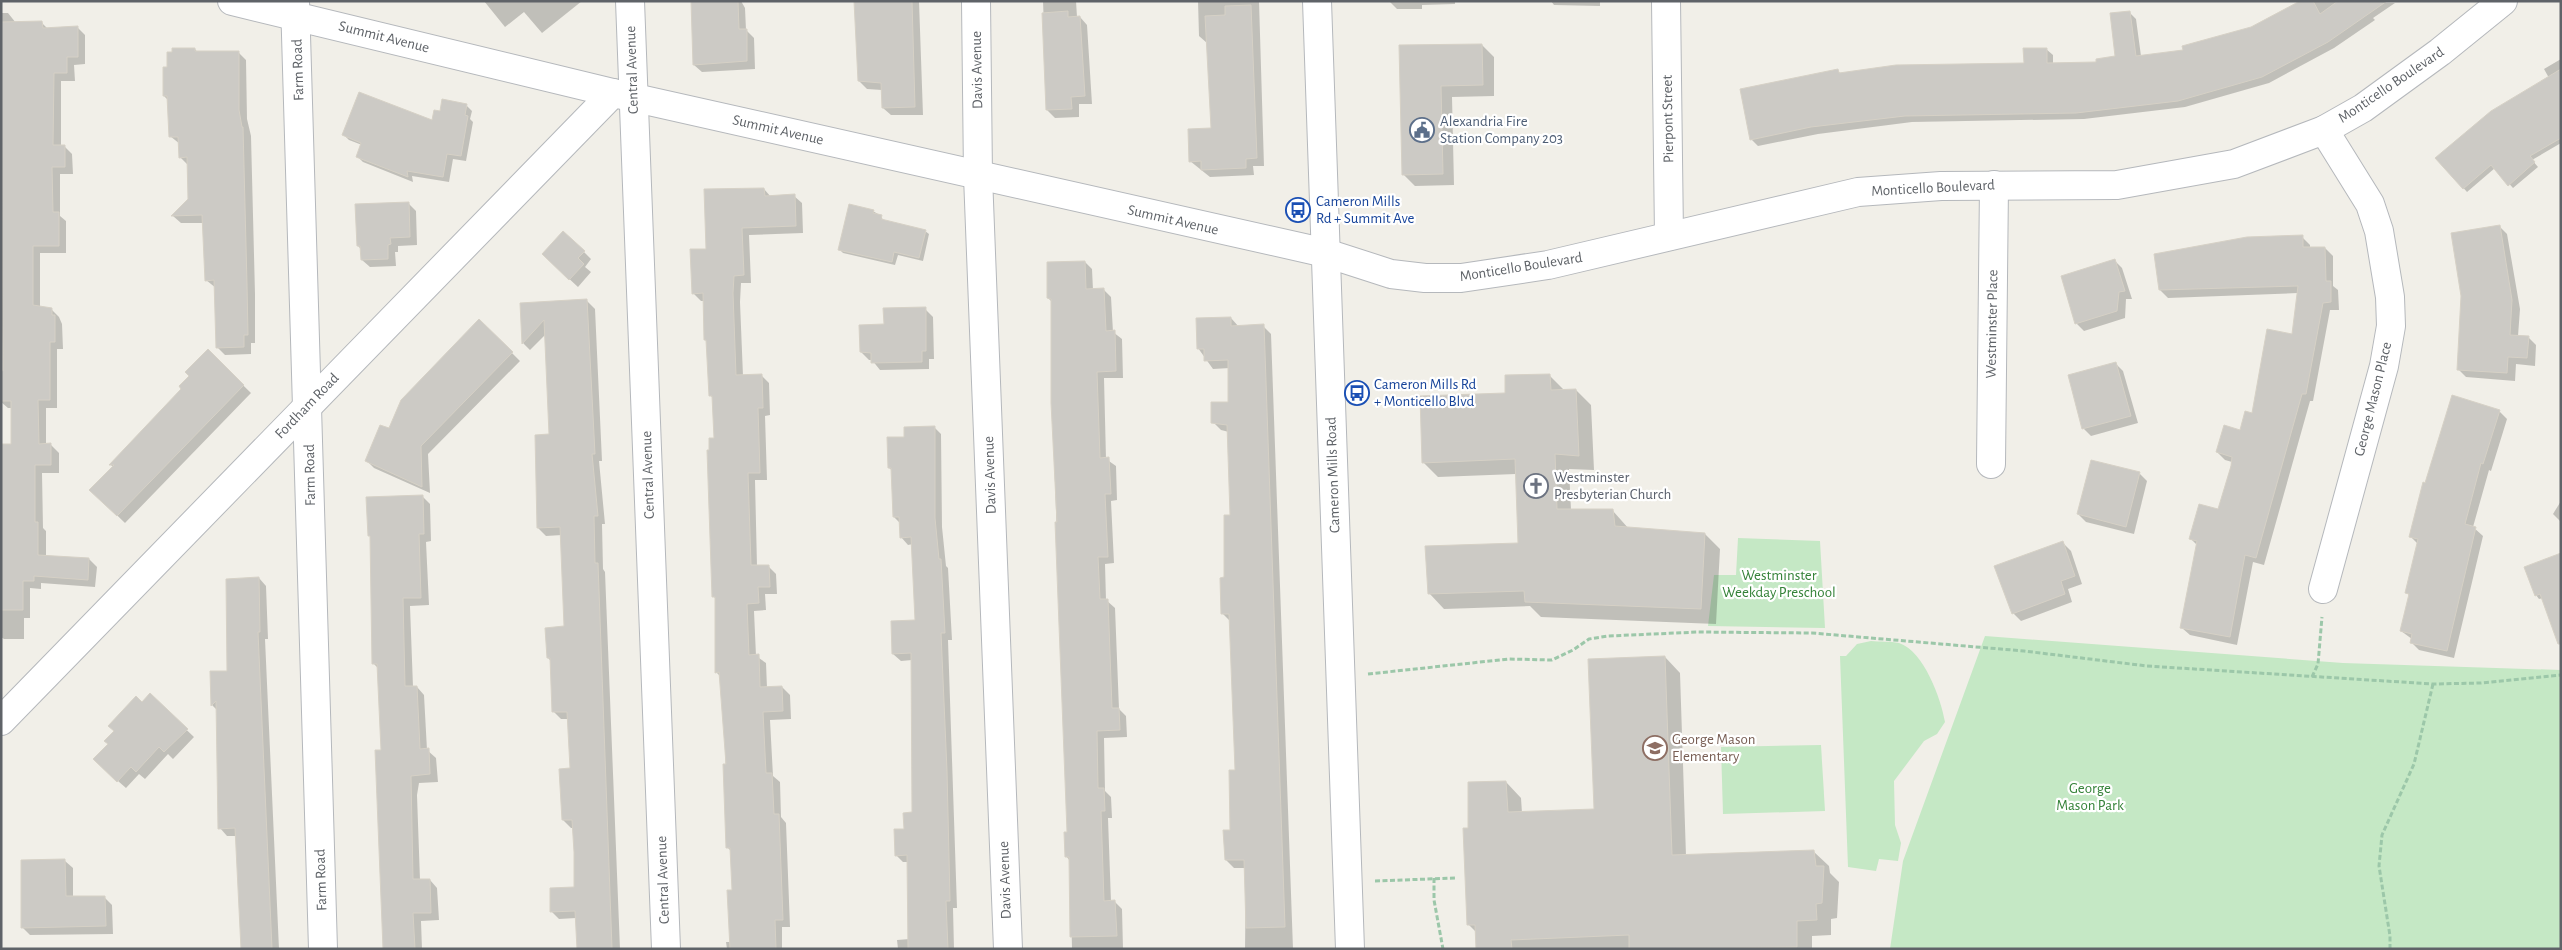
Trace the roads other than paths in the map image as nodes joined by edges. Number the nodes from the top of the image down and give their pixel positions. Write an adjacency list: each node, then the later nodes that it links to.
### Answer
1 (232, 1): 7 (street, Summit Avenue)
2 (630, 1): 8 (street, Central Avenue)
3 (976, 1): 10 (street, Davis Avenue)
4 (1317, 1): 13 (street, Cameron Mills Road)
5 (1666, 1): 12 (street, Pierpont Street)
6 (2502, 1): 9 (street, Monticello Boulevard)
7 (296, 8): 8 (street, Summit Avenue); 14 (street, Farm Road)
8 (623, 95): 10 (street, Summit Avenue); 14 (street, Fordham Road); 19 (street, Central Avenue)
9 (2324, 130): 11 (street, Monticello Boulevard); 16 (street, George Mason Place)
10 (978, 176): 13 (street, Summit Avenue); 20 (street, Davis Avenue)
11 (1994, 184): 12 (street, Monticello Boulevard); 15 (street, Westminster Place)
12 (1669, 236): 13 (street, Monticello Boulevard)
13 (1326, 253): 21 (street, Cameron Mills Road)
14 (308, 405): 17 (street, Fordham Road); 18 (street, Farm Road)
15 (1991, 464)
16 (2323, 589)
17 (1, 721)
18 (323, 949)
19 (666, 949)
20 (1008, 949)
21 (1350, 949)

